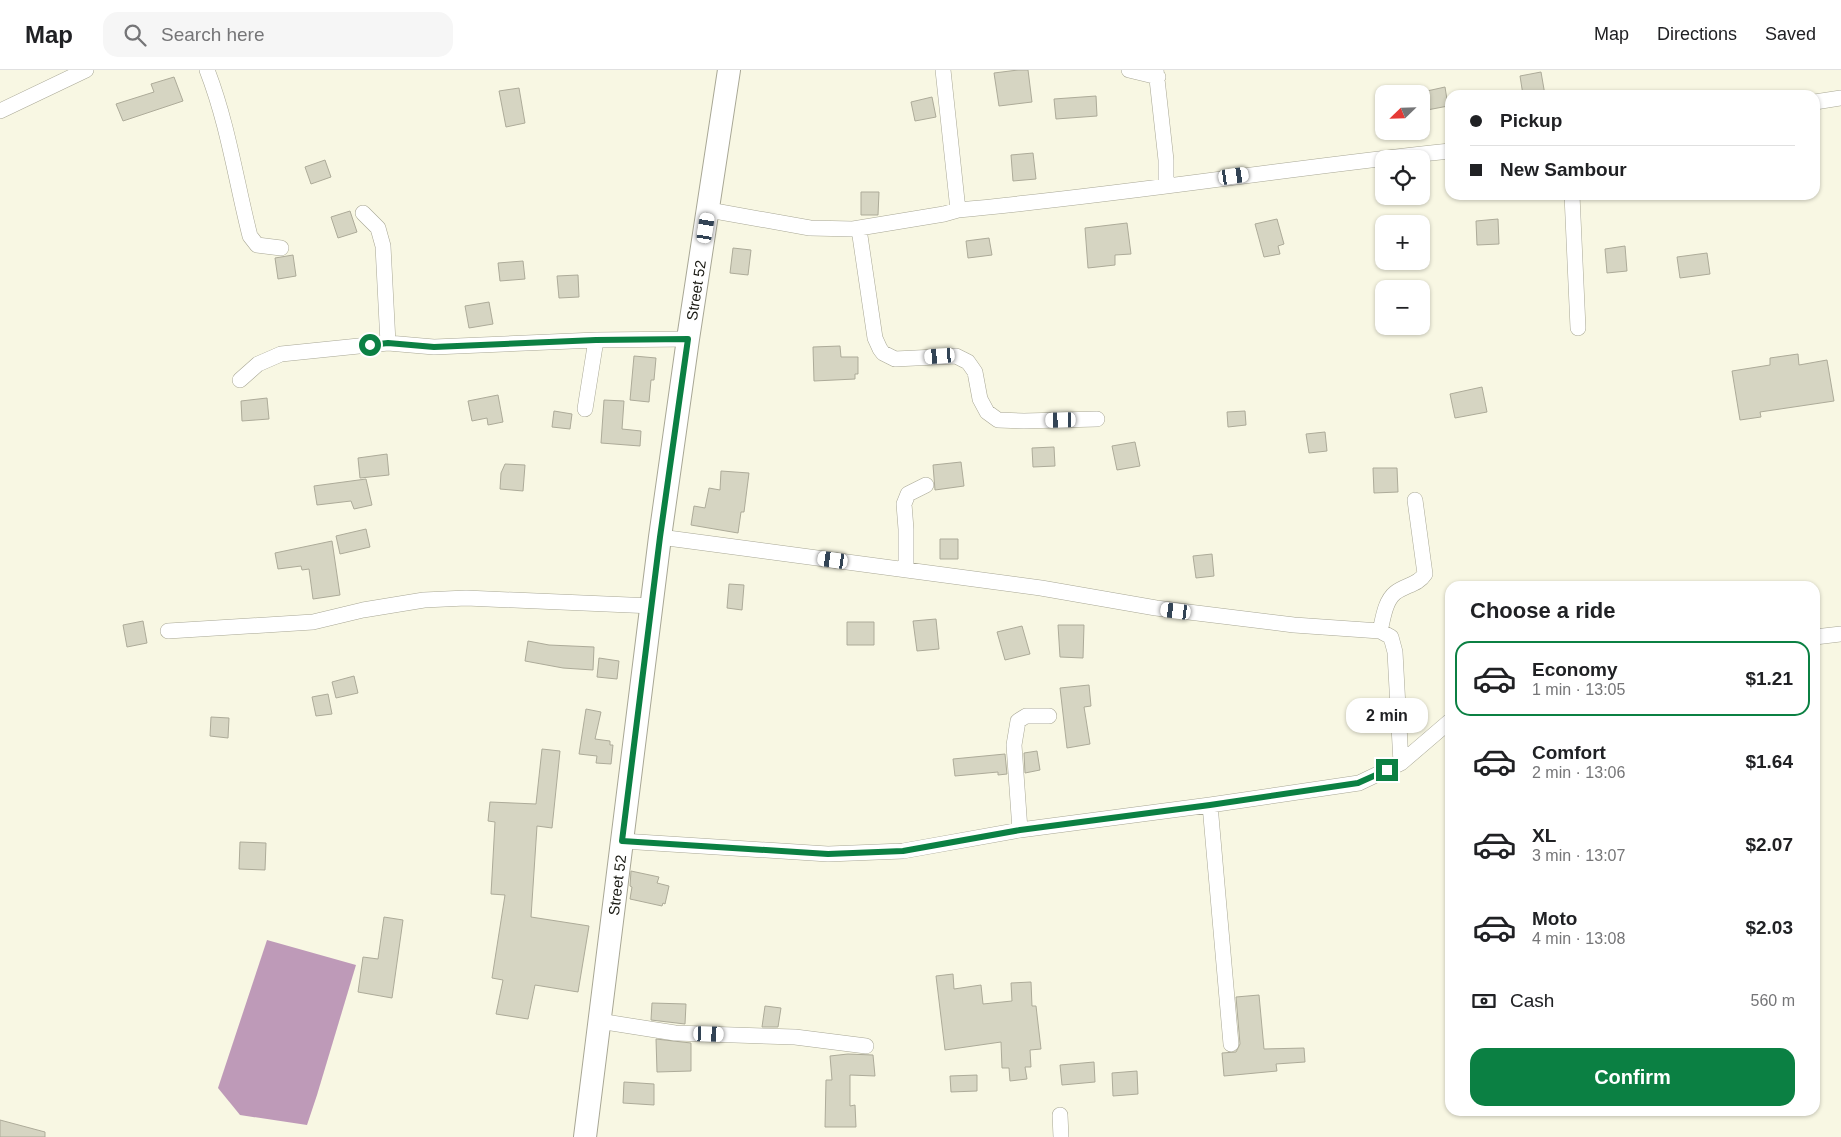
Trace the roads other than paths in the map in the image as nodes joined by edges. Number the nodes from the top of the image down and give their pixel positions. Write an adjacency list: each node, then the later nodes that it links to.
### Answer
1 (86, 70): 9 (street)
2 (207, 70): 17 (street)
3 (729, 70): 13 (street, Street 52)
4 (943, 70): 14 (street)
5 (1130, 70): 6 (street)
6 (1157, 74): 11 (street)
7 (1841, 98): 8 (street)
8 (1820, 101)
9 (0, 111)
10 (1445, 152): 11 (street)
11 (1166, 186): 14 (street)
12 (1572, 200): 18 (street)
13 (709, 210): 16 (street); 19 (street, Street 52)
14 (958, 210): 16 (street)
15 (363, 213): 21 (street)
16 (859, 229): 24 (street)
17 (281, 248)
18 (1578, 328)
19 (688, 339): 20 (street); 27 (street, Street 52)
20 (596, 340): 21 (street); 23 (street)
21 (388, 343): 22 (street)
22 (240, 380)
23 (585, 408)
24 (1097, 419)
25 (926, 485): 28 (street)
26 (1415, 500): 31 (street)
27 (660, 537): 28 (street); 29 (street, Street 52)
28 (906, 570): 31 (street)
29 (653, 606): 30 (street); 39 (street, Street 52)
30 (168, 631)
31 (1380, 631): 36 (street)
32 (1841, 634): 33 (street)
33 (1820, 636)
34 (1049, 716): 38 (street)
35 (1445, 725): 36 (street)
36 (1401, 763): 37 (street)
37 (1210, 805): 38 (street); 41 (street)
38 (1020, 830): 39 (street)
39 (622, 841): 40 (street, Street 52)
40 (599, 1021): 42 (street); 44 (street, Street 52)
41 (1231, 1044)
42 (866, 1046)
43 (1060, 1115): 45 (street)
44 (585, 1137)
45 (1061, 1137)

